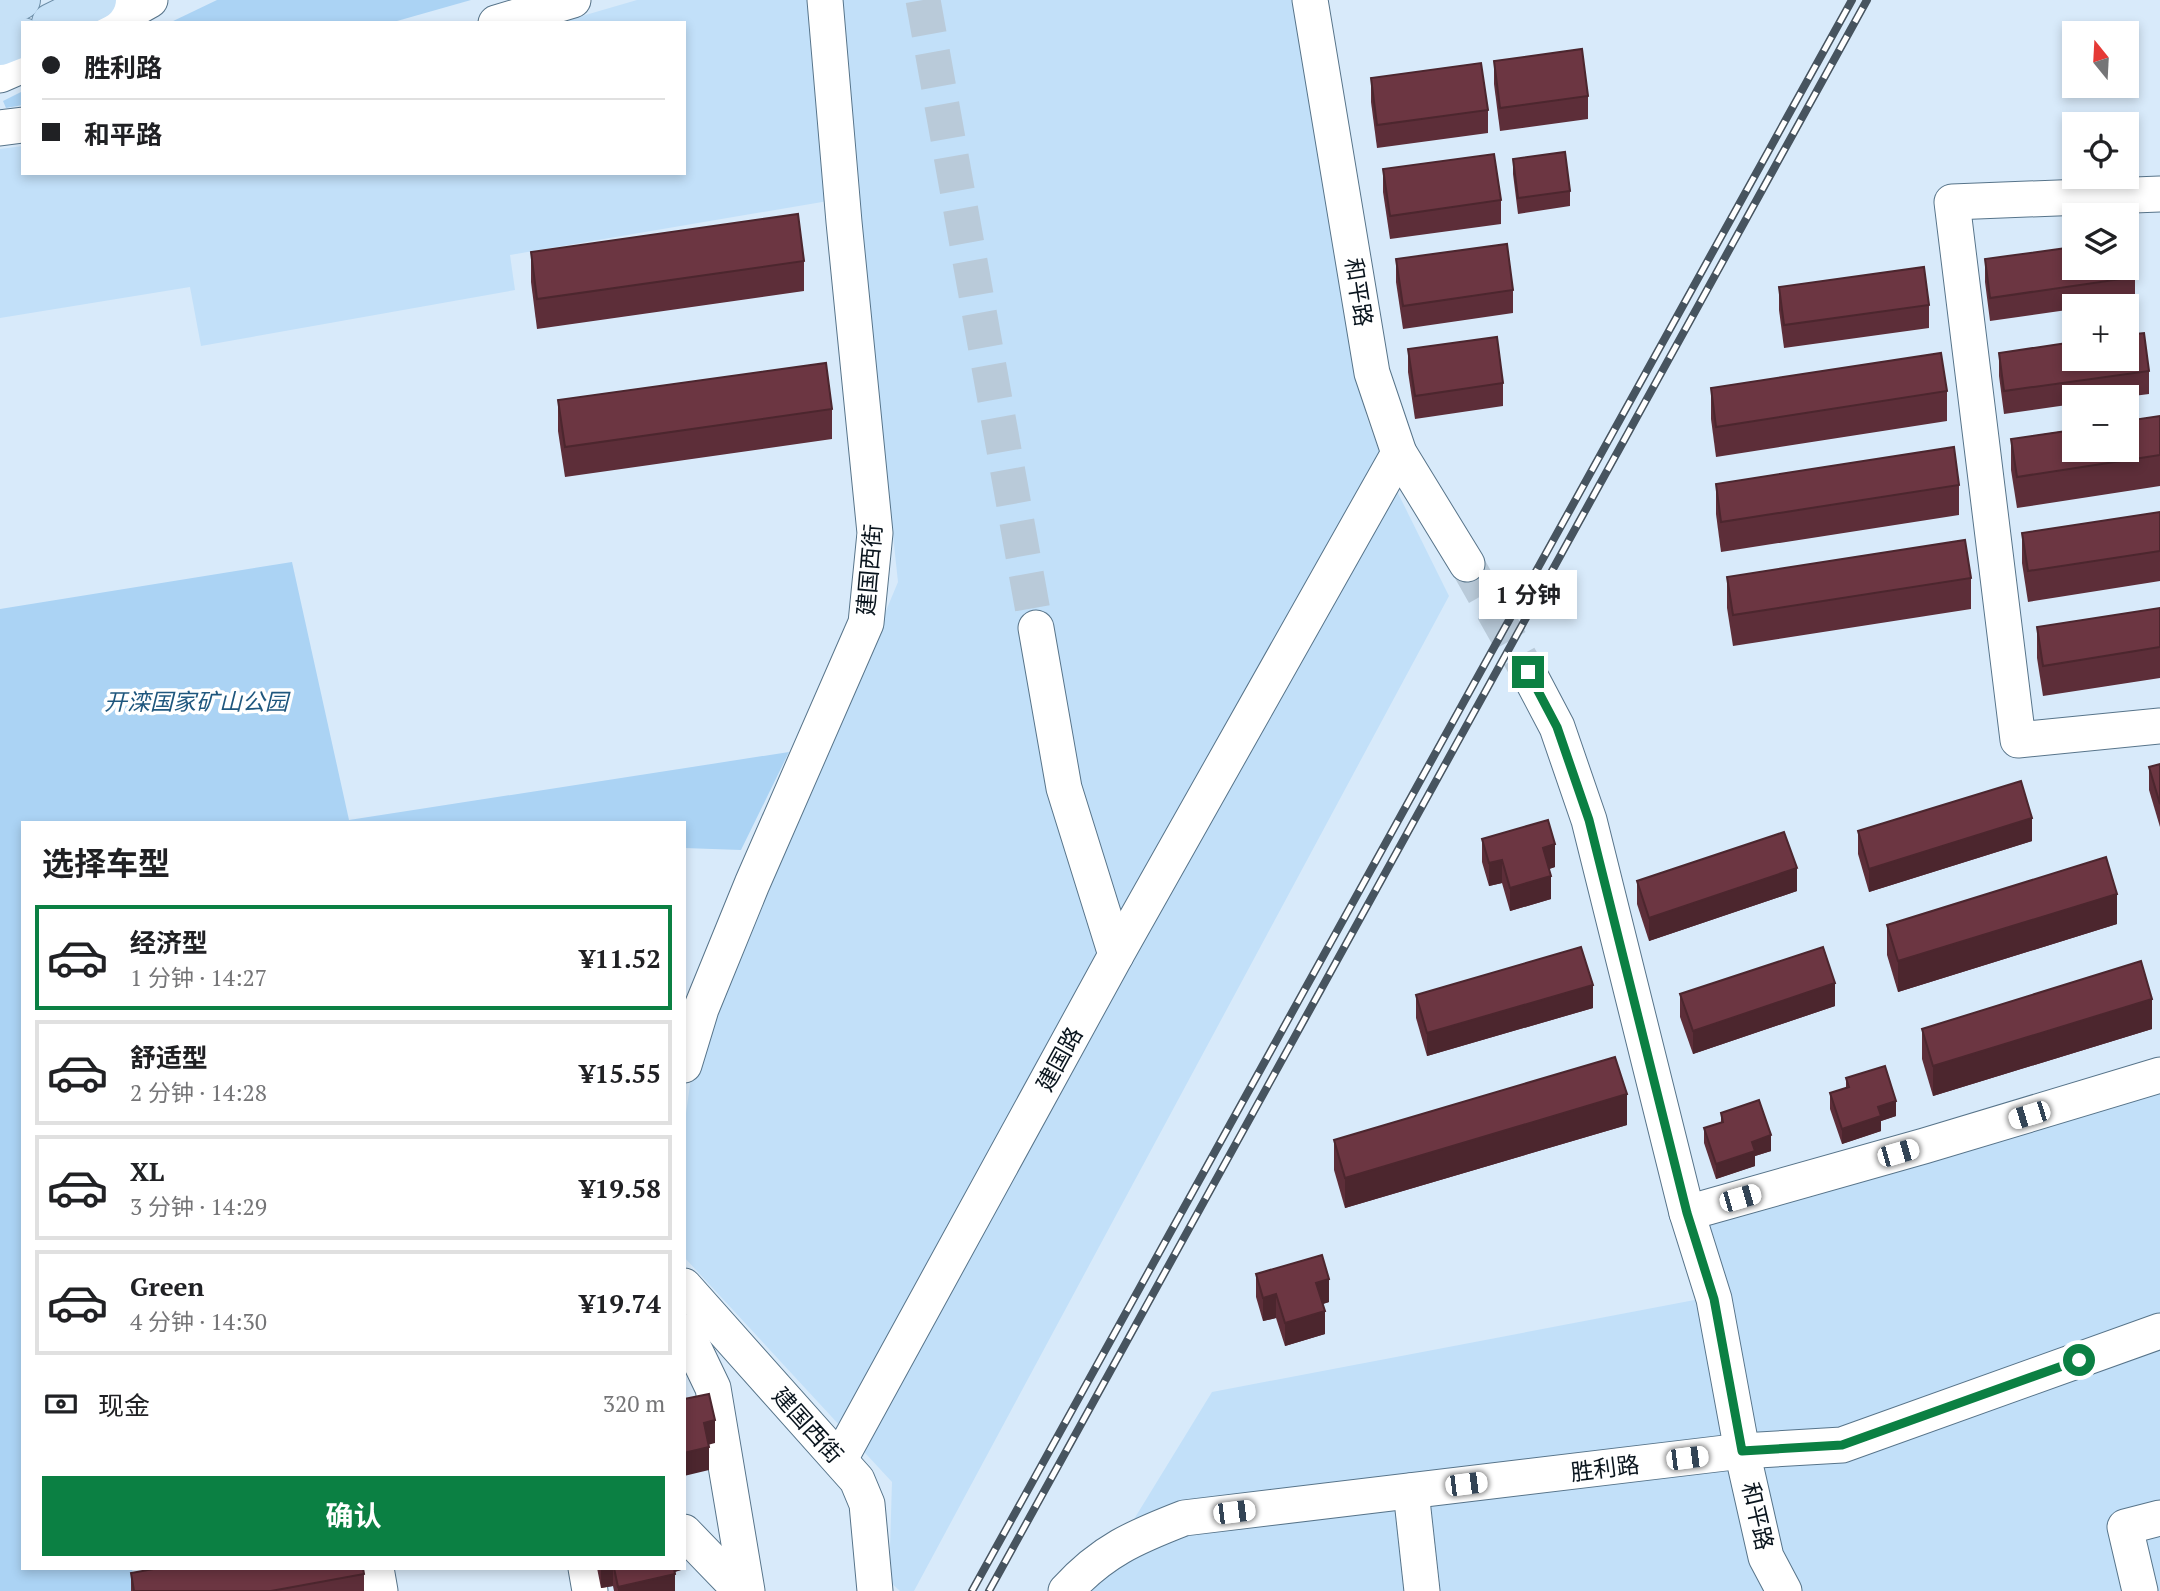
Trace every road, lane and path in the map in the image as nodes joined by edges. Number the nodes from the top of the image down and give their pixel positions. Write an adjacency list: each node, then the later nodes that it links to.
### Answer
1 (21, 0): 7 (main road)
2 (97, 0): 8 (main road)
3 (150, 0): 9 (street)
4 (573, 0): 10 (street)
5 (825, 0): 24 (street, 建国西街)
6 (1310, 0): 18 (street, 和平路)
7 (0, 10)
8 (55, 21)
9 (113, 21)
10 (503, 21)
11 (21, 38): 12 (main road)
12 (0, 46)
13 (21, 66): 14 (street)
14 (0, 75)
15 (21, 125): 16 (street)
16 (0, 128)
17 (2160, 194): 22 (street)
18 (1399, 453): 19 (street, 和平路); 23 (street, 建国路)
19 (1467, 564)
20 (1036, 628): 23 (street)
21 (1528, 672): 26 (street, 和平路)
22 (2160, 726)
23 (1116, 955): 32 (street, 建国路)
24 (686, 1058)
25 (2160, 1075): 26 (street)
26 (1687, 1213): 31 (street, 和平路)
27 (686, 1288): 32 (street, 建国西街)
28 (2160, 1331): 31 (street, 胜利路)
29 (686, 1335): 30 (street)
30 (699, 1391): 42 (street)
31 (1742, 1451): 33 (street, 胜利路); 45 (street, 和平路)
32 (840, 1459): 43 (street, 建国西街)
33 (1410, 1491): 38 (street, 胜利路); 44 (street)
34 (2160, 1518): 46 (street)
35 (686, 1534): 41 (street)
36 (376, 1570): 39 (street)
37 (586, 1570): 40 (street)
38 (1076, 1579)
39 (380, 1591)
40 (590, 1591)
41 (741, 1591)
42 (747, 1591)
43 (875, 1591)
44 (1422, 1591)
45 (1784, 1591)
46 (2140, 1591)

